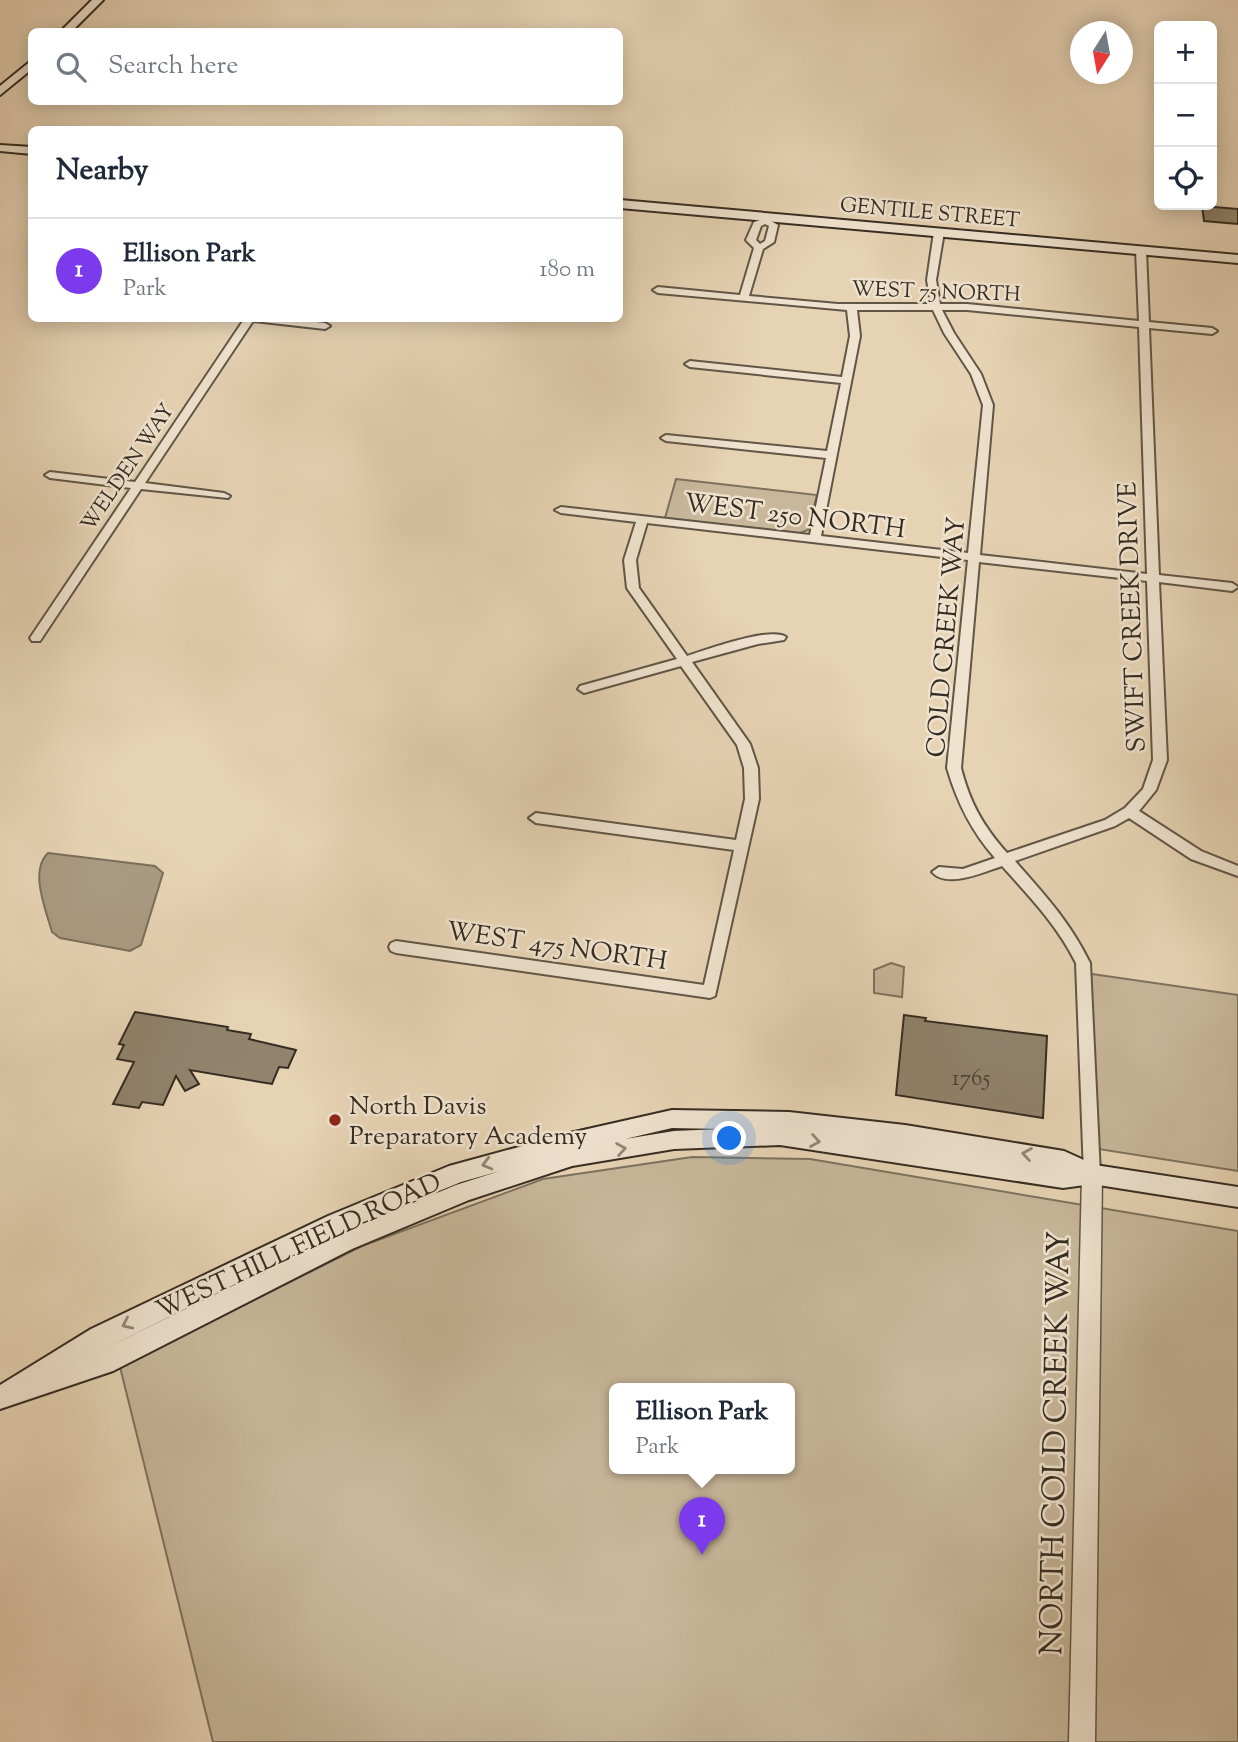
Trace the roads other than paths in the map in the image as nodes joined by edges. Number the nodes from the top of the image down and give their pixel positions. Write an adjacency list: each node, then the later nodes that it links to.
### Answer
1 (98, 0): 2 (main road)
2 (69, 28)
3 (28, 66): 4 (main road)
4 (2, 88)
5 (0, 148): 6 (main road)
6 (28, 151)
7 (623, 204): 8 (main road, GENTILE STREET)
8 (767, 219): 9 (main road, GENTILE STREET); 10 (street); 10 (street)
9 (939, 232): 11 (main road, GENTILE STREET); 15 (street, COLD CREEK WAY)
10 (759, 248): 14 (street)
11 (1141, 250): 12 (main road, GENTILE STREET); 19 (street, SWIFT CREEK DRIVE)
12 (1238, 259)
13 (658, 290): 14 (street, WEST 75 NORTH)
14 (744, 298): 16 (street, WEST 75 NORTH)
15 (936, 306): 16 (street, WEST 75 NORTH); 19 (street, WEST 75 NORTH); 32 (street, COLD CREEK WAY)
16 (852, 307): 23 (street)
17 (247, 322): 27 (street, WELDEN WAY)
18 (288, 322): 20 (street)
19 (1144, 324): 21 (street, WEST 75 NORTH); 33 (street, SWIFT CREEK DRIVE)
20 (325, 326)
21 (1212, 331)
22 (690, 364): 23 (street)
23 (846, 380): 25 (street)
24 (666, 438): 25 (street)
25 (831, 455): 31 (street)
26 (50, 475): 27 (street)
27 (138, 486): 28 (street); 36 (street, WELDEN WAY)
28 (224, 496)
29 (561, 510): 30 (street, WEST 250 NORTH)
30 (642, 520): 31 (street, WEST 250 NORTH); 37 (street)
31 (815, 540): 32 (street, WEST 250 NORTH)
32 (976, 559): 33 (street, WEST 250 NORTH); 42 (street, COLD CREEK WAY)
33 (1154, 579): 34 (street, WEST 250 NORTH); 39 (street, SWIFT CREEK DRIVE)
34 (1232, 587)
35 (780, 637): 37 (street)
36 (36, 638)
37 (685, 662): 38 (street); 41 (street)
38 (584, 689)
39 (1131, 813): 42 (street); 44 (street)
40 (536, 818): 41 (street)
41 (742, 846): 45 (street, WEST 475 NORTH)
42 (1004, 860): 43 (street); 46 (street, COLD CREEK WAY)
43 (939, 872)
44 (1232, 874)
45 (396, 947)
46 (1093, 1145): 47 (street, NORTH COLD CREEK WAY)
47 (1092, 1174): 48 (main road, WEST HILL FIELD ROAD); 49 (main road, WEST HILL FIELD ROAD); 50 (street, NORTH COLD CREEK WAY)
48 (1238, 1197)
49 (7, 1394)
50 (1082, 1742)

